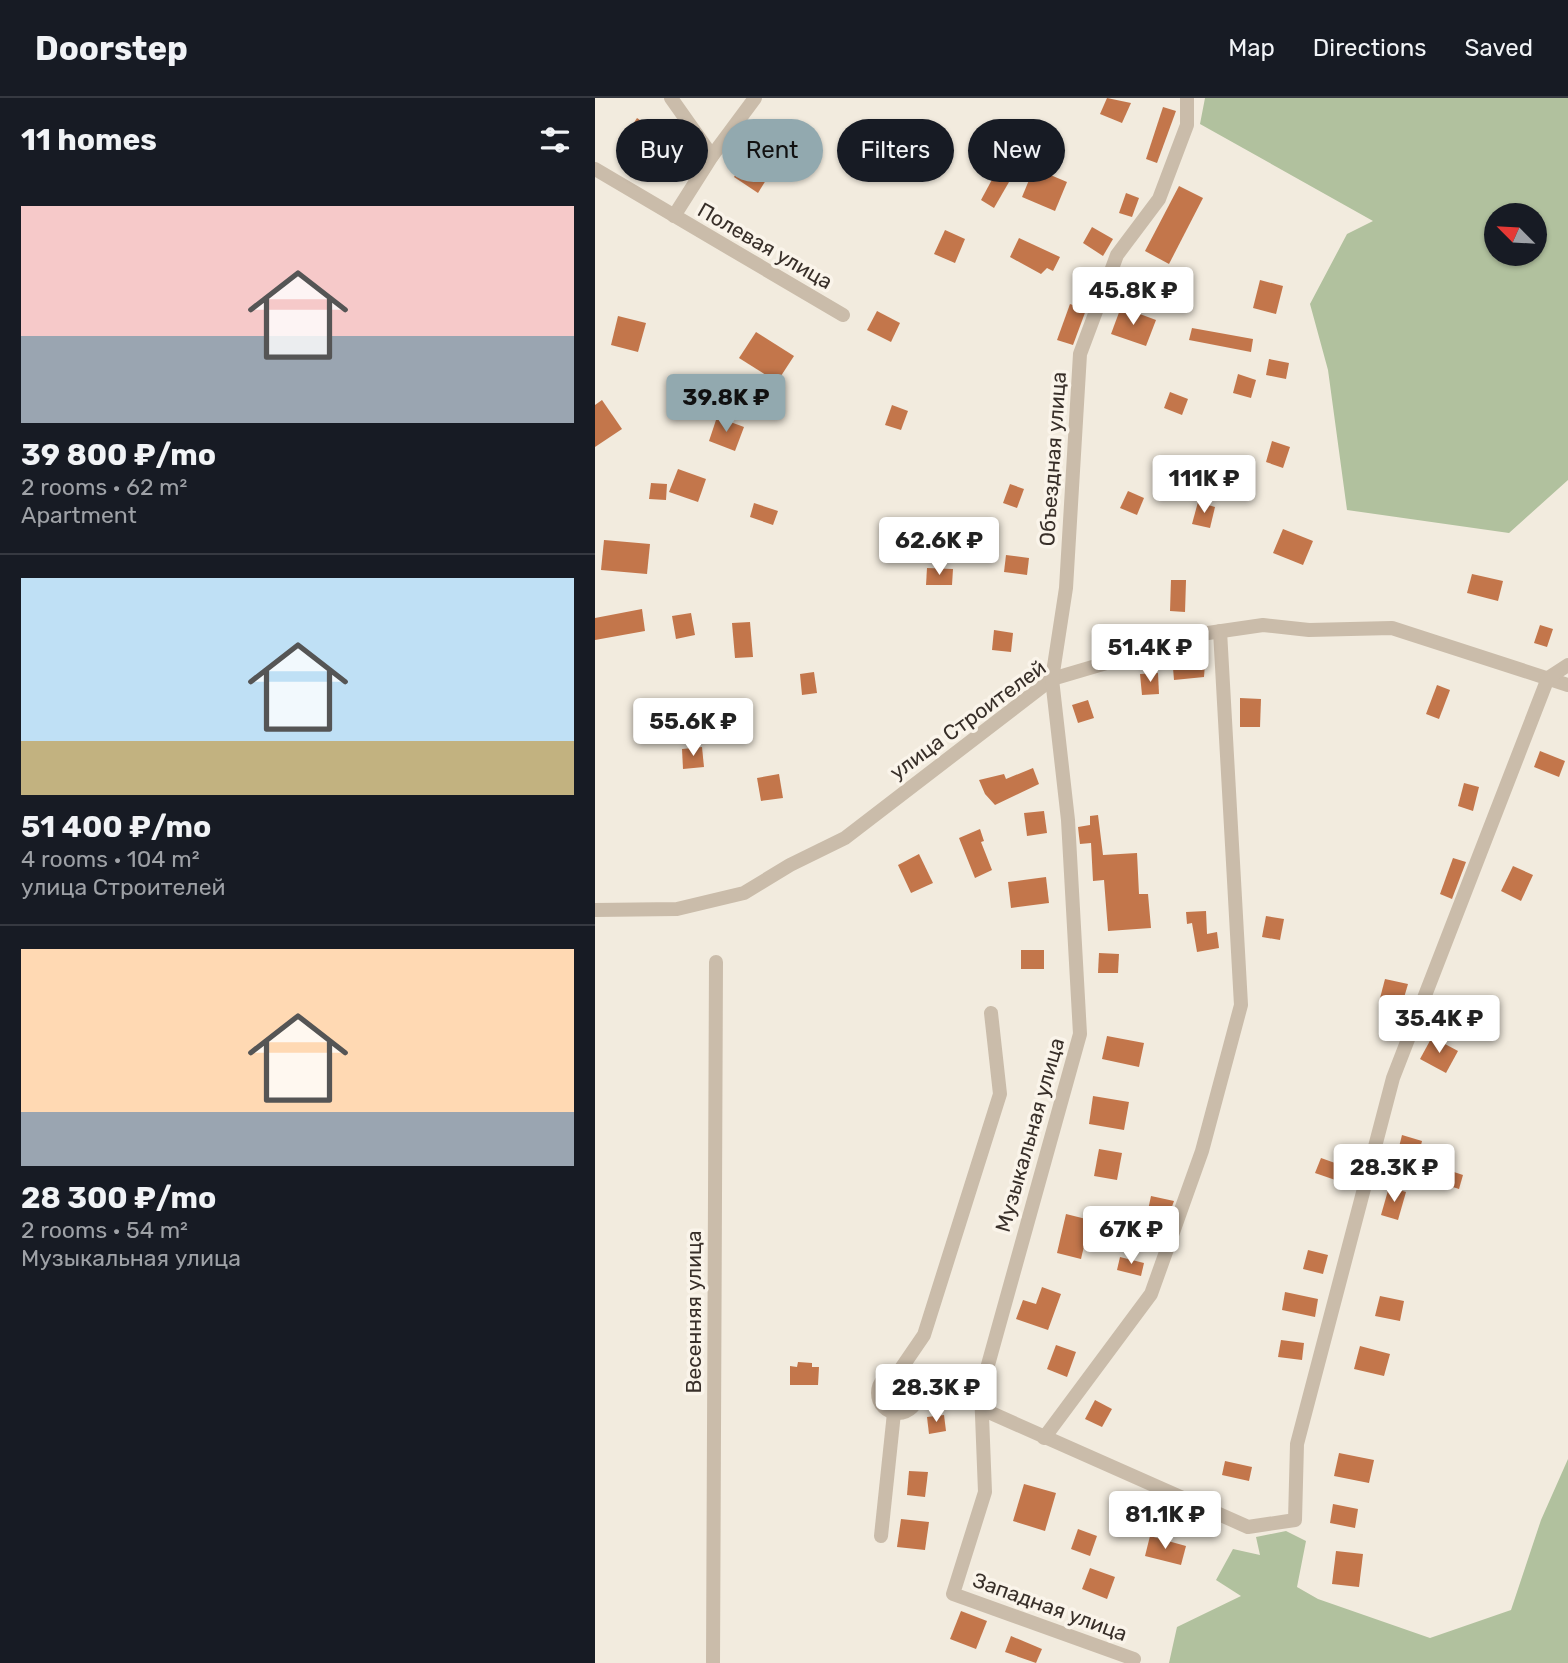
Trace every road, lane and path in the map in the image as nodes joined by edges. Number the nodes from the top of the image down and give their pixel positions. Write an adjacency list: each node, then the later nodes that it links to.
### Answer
1 (671, 98): 4 (street)
2 (755, 98): 4 (street)
3 (1187, 98): 11 (street, Объездная улица)
4 (712, 156): 6 (street)
5 (595, 169): 6 (street, Полевая улица)
6 (674, 216): 7 (street, Полевая улица)
7 (843, 315)
8 (1220, 631): 10 (street, улица Строителей); 11 (street, улица Строителей); 19 (street)
9 (1568, 665): 10 (street)
10 (1548, 678): 12 (street, улица Строителей); 19 (street)
11 (1052, 680): 13 (street, улица Строителей); 17 (street, Музыкальная улица)
12 (1568, 685)
13 (595, 910)
14 (716, 962): 23 (street, Весенняя улица)
15 (991, 1013): 16 (street)
16 (898, 1373): 18 (street); 18 (street)
17 (982, 1409): 19 (street); 21 (street, Музыкальная улица)
18 (894, 1413): 20 (street)
19 (1044, 1438)
20 (881, 1536)
21 (953, 1594): 22 (street, Западная улица)
22 (1134, 1659)
23 (713, 1663)

